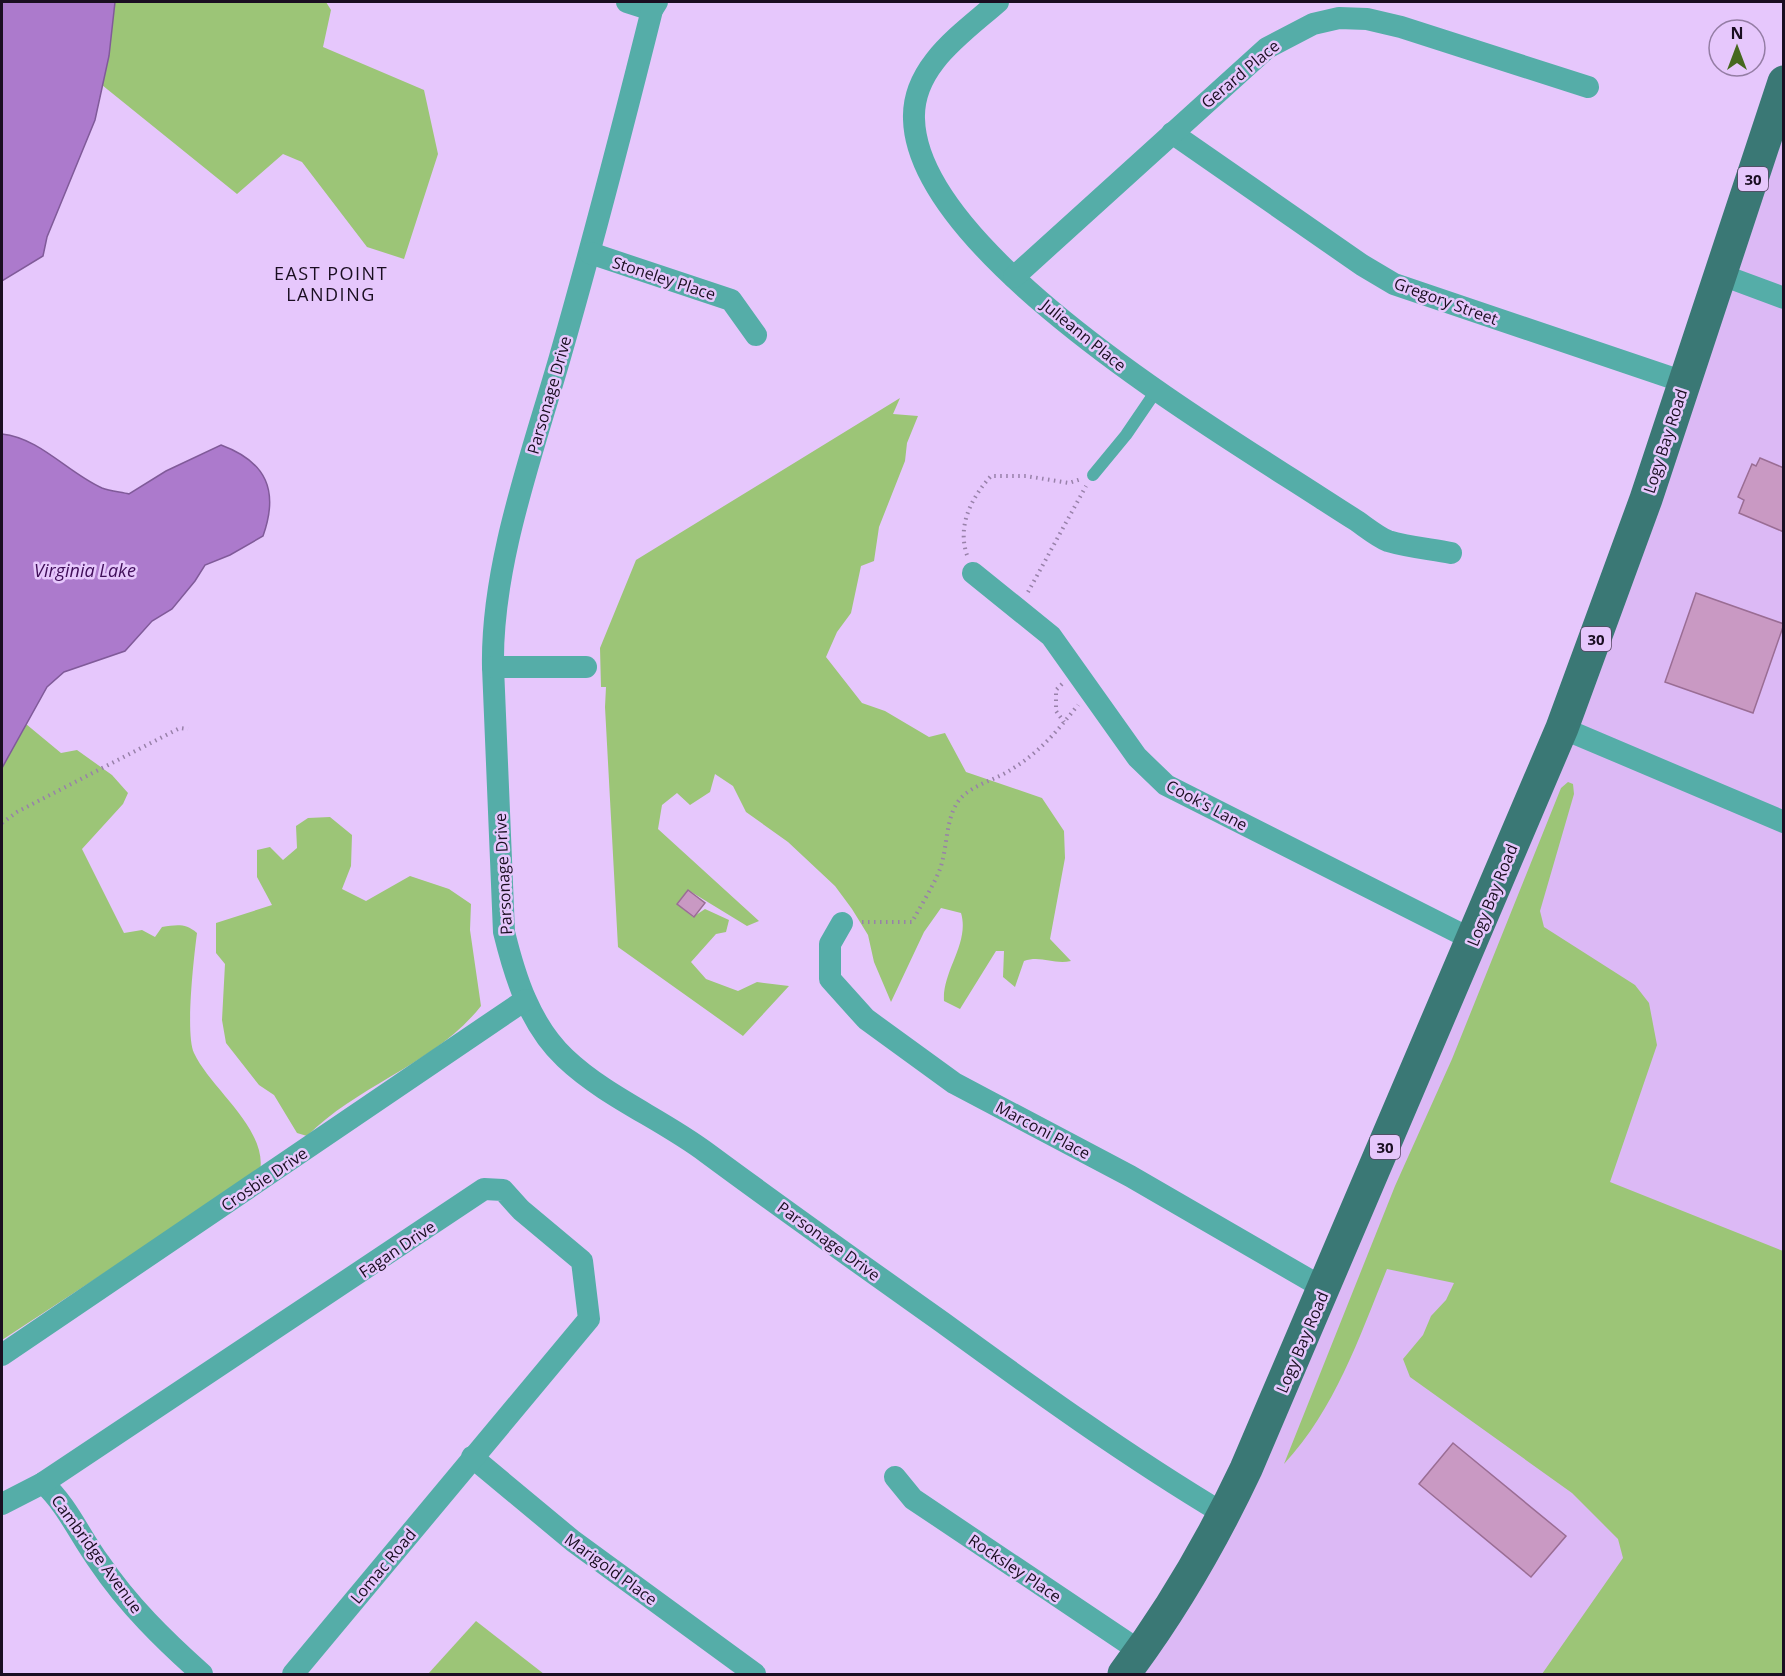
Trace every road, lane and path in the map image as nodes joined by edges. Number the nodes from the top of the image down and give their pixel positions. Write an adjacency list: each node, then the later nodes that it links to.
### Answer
1 (627, 2): 3 (street)
2 (998, 2): 9 (street, Julieann Place)
3 (655, 6): 7 (street, Parsonage Drive)
4 (1784, 82): 8 (main road, Logy Bay Road / 30)
5 (1588, 87): 6 (street, Gerard Place)
6 (1172, 133): 9 (street, Gerard Place); 12 (street, Gregory Street)
7 (590, 253): 11 (street, Stoneley Place); 18 (street, Parsonage Drive)
8 (1722, 275): 10 (street); 12 (main road, Logy Bay Road / 30)
9 (1014, 277): 13 (street, Julieann Place)
10 (1784, 298)
11 (756, 335)
12 (1684, 382): 22 (main road, Logy Bay Road / 30)
13 (1156, 391): 14 (lane); 15 (street, Julieann Place)
14 (1093, 475): 16 (path); 17 (path)
15 (1451, 553)
16 (973, 573): 17 (street, Cook's Lane)
17 (1021, 613): 20 (street, Cook's Lane)
18 (493, 667): 19 (street); 28 (street, Parsonage Drive)
19 (586, 667)
20 (1084, 682): 21 (path); 21 (path); 27 (street, Cook's Lane)
21 (1065, 722): 26 (path)
22 (1562, 728): 24 (street); 27 (main road, Logy Bay Road / 30)
23 (188, 729): 25 (path)
24 (1784, 822)
25 (2, 823)
26 (842, 923): 29 (street, Marconi Place)
27 (1473, 940): 29 (main road, Logy Bay Road / 30)
28 (525, 1000): 30 (street, Crosbie Drive); 35 (street, Parsonage Drive)
29 (1325, 1289): 35 (main road, Logy Bay Road / 30)
30 (2, 1355)
31 (472, 1457): 33 (street, Fagan Drive); 38 (street, Lomac Road); 39 (street, Marigold Place)
32 (895, 1477): 36 (street, Rocksley Place)
33 (42, 1483): 34 (street, Fagan Drive); 37 (street, Cambridge Avenue)
34 (2, 1504)
35 (1224, 1514): 36 (main road, Logy Bay Road / 30)
36 (1132, 1663)
37 (202, 1674)
38 (293, 1674)
39 (755, 1674)

